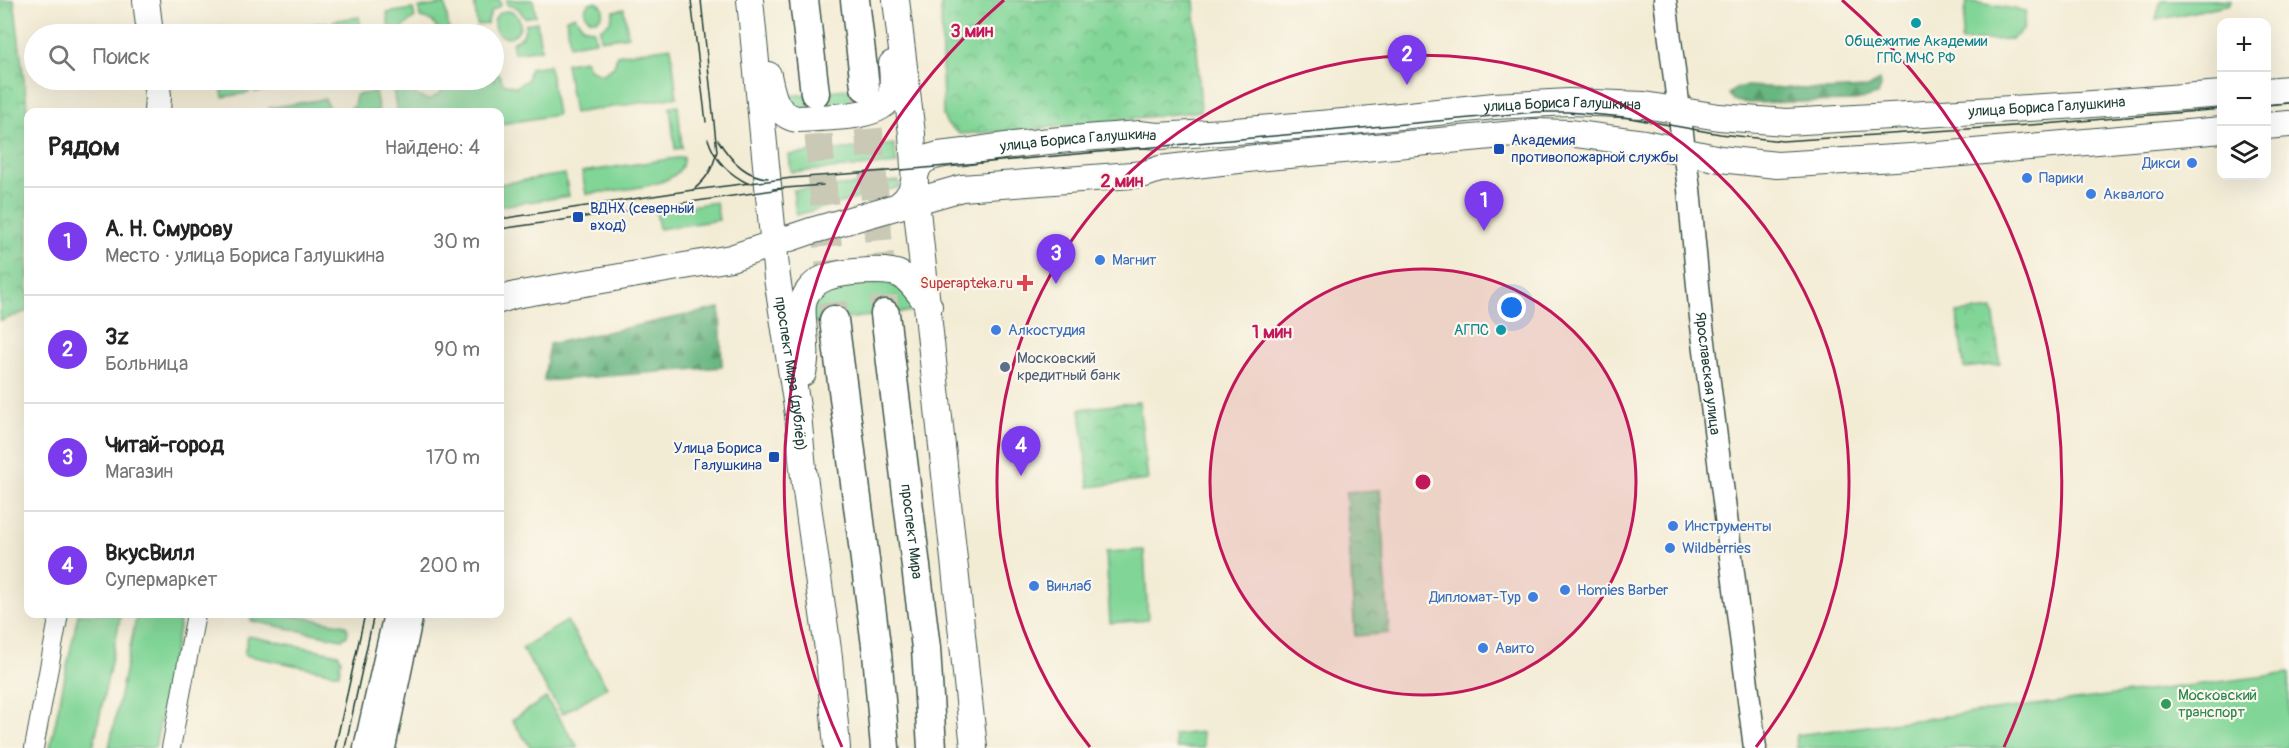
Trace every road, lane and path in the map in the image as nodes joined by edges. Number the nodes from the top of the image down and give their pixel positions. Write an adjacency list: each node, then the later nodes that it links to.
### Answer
1 (146, 0): 7 (main road)
2 (750, 0): 8 (main road, проспект Мира (дублёр))
3 (804, 0): 13 (main road)
4 (855, 0): 9 (main road)
5 (1665, 0): 16 (street, Ярославская улица)
6 (897, 4): 8 (main road); 21 (main road)
7 (149, 24)
8 (752, 26): 26 (main road, проспект Мира (дублёр))
9 (865, 87)
10 (2289, 89): 12 (main road)
11 (157, 90): 15 (main road)
12 (2271, 91)
13 (814, 93)
14 (2217, 94): 16 (main road, улица Бориса Галушкина)
15 (157, 108)
16 (1677, 110): 19 (main road, улица Бориса Галушкина); 22 (street, Ярославская улица)
17 (2289, 124): 18 (main road)
18 (2271, 126)
19 (1254, 129): 23 (main road, улица Бориса Галушкина); 24 (street)
20 (2217, 130): 22 (main road, улица Бориса Галушкина)
21 (912, 134): 23 (main road); 25 (main road)
22 (1683, 152): 24 (main road, улица Бориса Галушкина); 44 (street, Ярославская улица)
23 (958, 153): 25 (main road, улица Бориса Галушкина)
24 (1256, 158): 25 (main road, улица Бориса Галушкина)
25 (910, 194): 26 (main road); 28 (main road)
26 (775, 244): 27 (main road); 31 (main road, проспект Мира (дублёр))
27 (505, 296)
28 (929, 306): 31 (main road); 43 (main road)
29 (885, 314): 42 (main road, проспект Мира)
30 (834, 320): 41 (main road)
31 (798, 414): 40 (main road, проспект Мира (дублёр))
32 (58, 618): 36 (street)
33 (195, 618): 37 (street)
34 (394, 618): 38 (street)
35 (411, 618): 39 (street)
36 (34, 748)
37 (171, 748)
38 (365, 748)
39 (384, 748)
40 (837, 748)
41 (885, 748)
42 (932, 748)
43 (974, 748)
44 (1755, 748)

